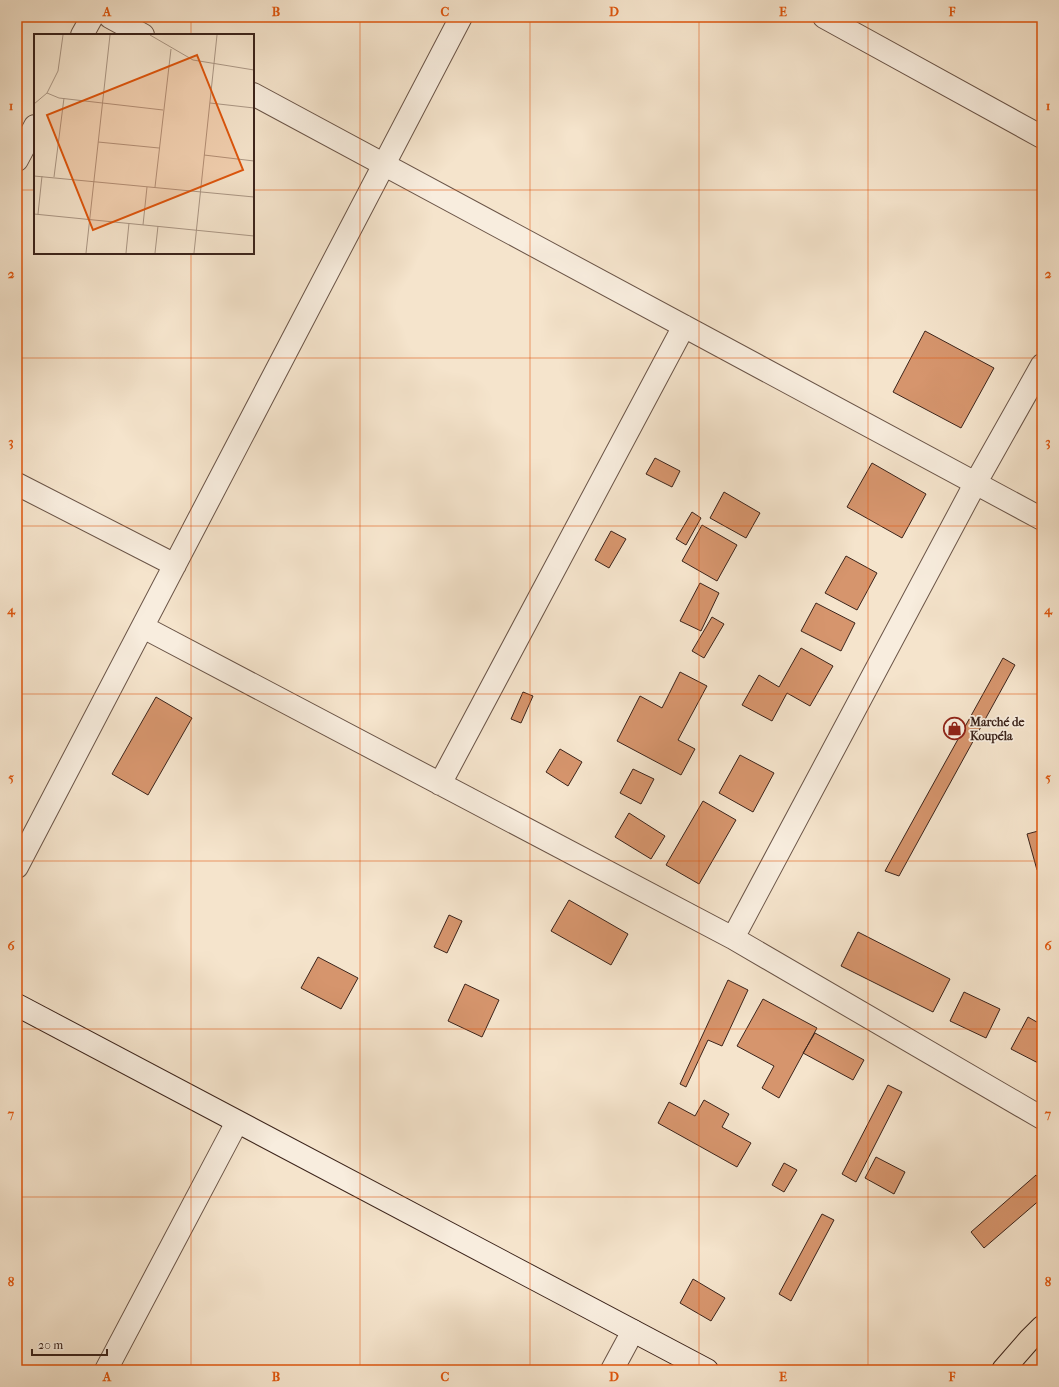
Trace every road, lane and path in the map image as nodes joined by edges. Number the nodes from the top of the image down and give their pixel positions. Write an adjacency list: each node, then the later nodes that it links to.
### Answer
1 (92, 17): 5 (street)
2 (110, 17): 6 (street)
3 (461, 17): 11 (street)
4 (824, 17): 9 (street)
5 (83, 34)
6 (141, 34)
7 (254, 95): 11 (street)
8 (34, 128): 10 (street)
9 (1042, 137)
10 (17, 160)
11 (384, 164): 12 (street); 17 (street)
12 (684, 326): 15 (street); 19 (street)
13 (1042, 365): 15 (street)
14 (17, 484): 17 (street)
15 (975, 484): 16 (street); 21 (street)
16 (1042, 519)
17 (175, 565): 18 (street)
18 (143, 627): 19 (street); 20 (street)
19 (440, 784): 21 (street)
20 (17, 866)
21 (733, 938): 23 (street)
22 (17, 1005): 24 (street)
23 (1042, 1118)
24 (237, 1122): 26 (street); 27 (street)
25 (1042, 1327): 30 (highway)
26 (633, 1331): 28 (street); 29 (street)
27 (106, 1370)
28 (612, 1370)
29 (707, 1370)
30 (1003, 1370)

